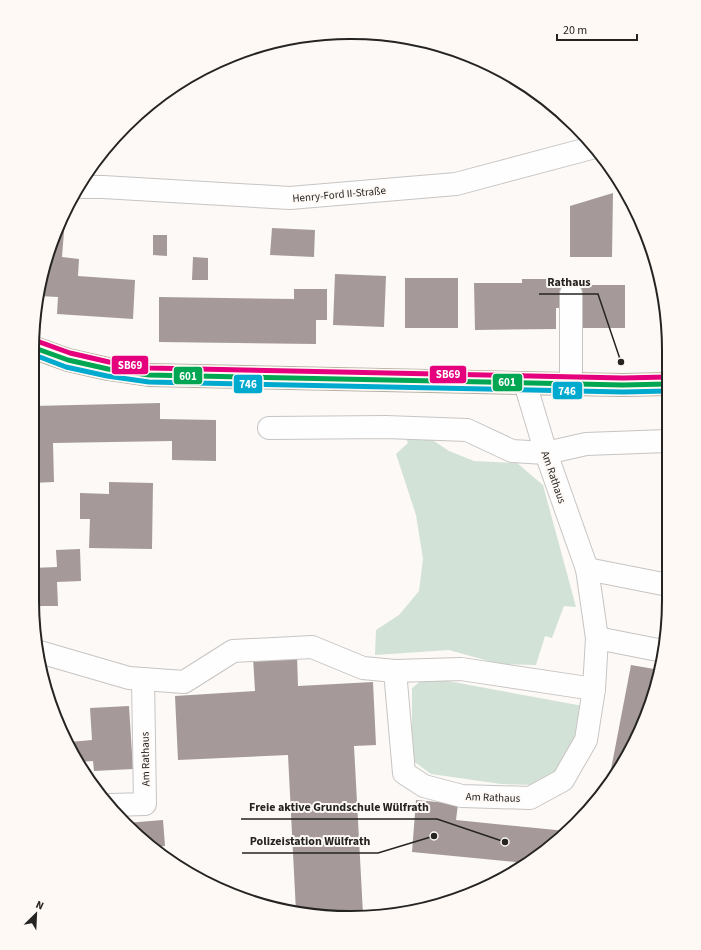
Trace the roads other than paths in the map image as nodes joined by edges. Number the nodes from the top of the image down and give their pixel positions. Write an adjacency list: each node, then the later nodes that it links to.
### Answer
1 (588, 149): 2 (street, Henry-Ford II-Straße)
2 (85, 187)
3 (571, 294): 6 (street)
4 (39, 350): 5 (main road)
5 (525, 383): 6 (main road); 10 (street, Am Rathaus)
6 (571, 384): 7 (main road)
7 (662, 384)
8 (269, 428): 10 (street)
9 (662, 441): 10 (street)
10 (546, 453): 11 (street, Am Rathaus)
11 (587, 569): 12 (street); 13 (street, Am Rathaus)
12 (662, 584)
13 (597, 638): 14 (street); 18 (street, Am Rathaus)
14 (658, 650)
15 (44, 652): 17 (street)
16 (395, 671): 17 (street); 18 (street); 18 (street, Am Rathaus)
17 (144, 679): 19 (street, Am Rathaus)
18 (594, 689)
19 (116, 805)

